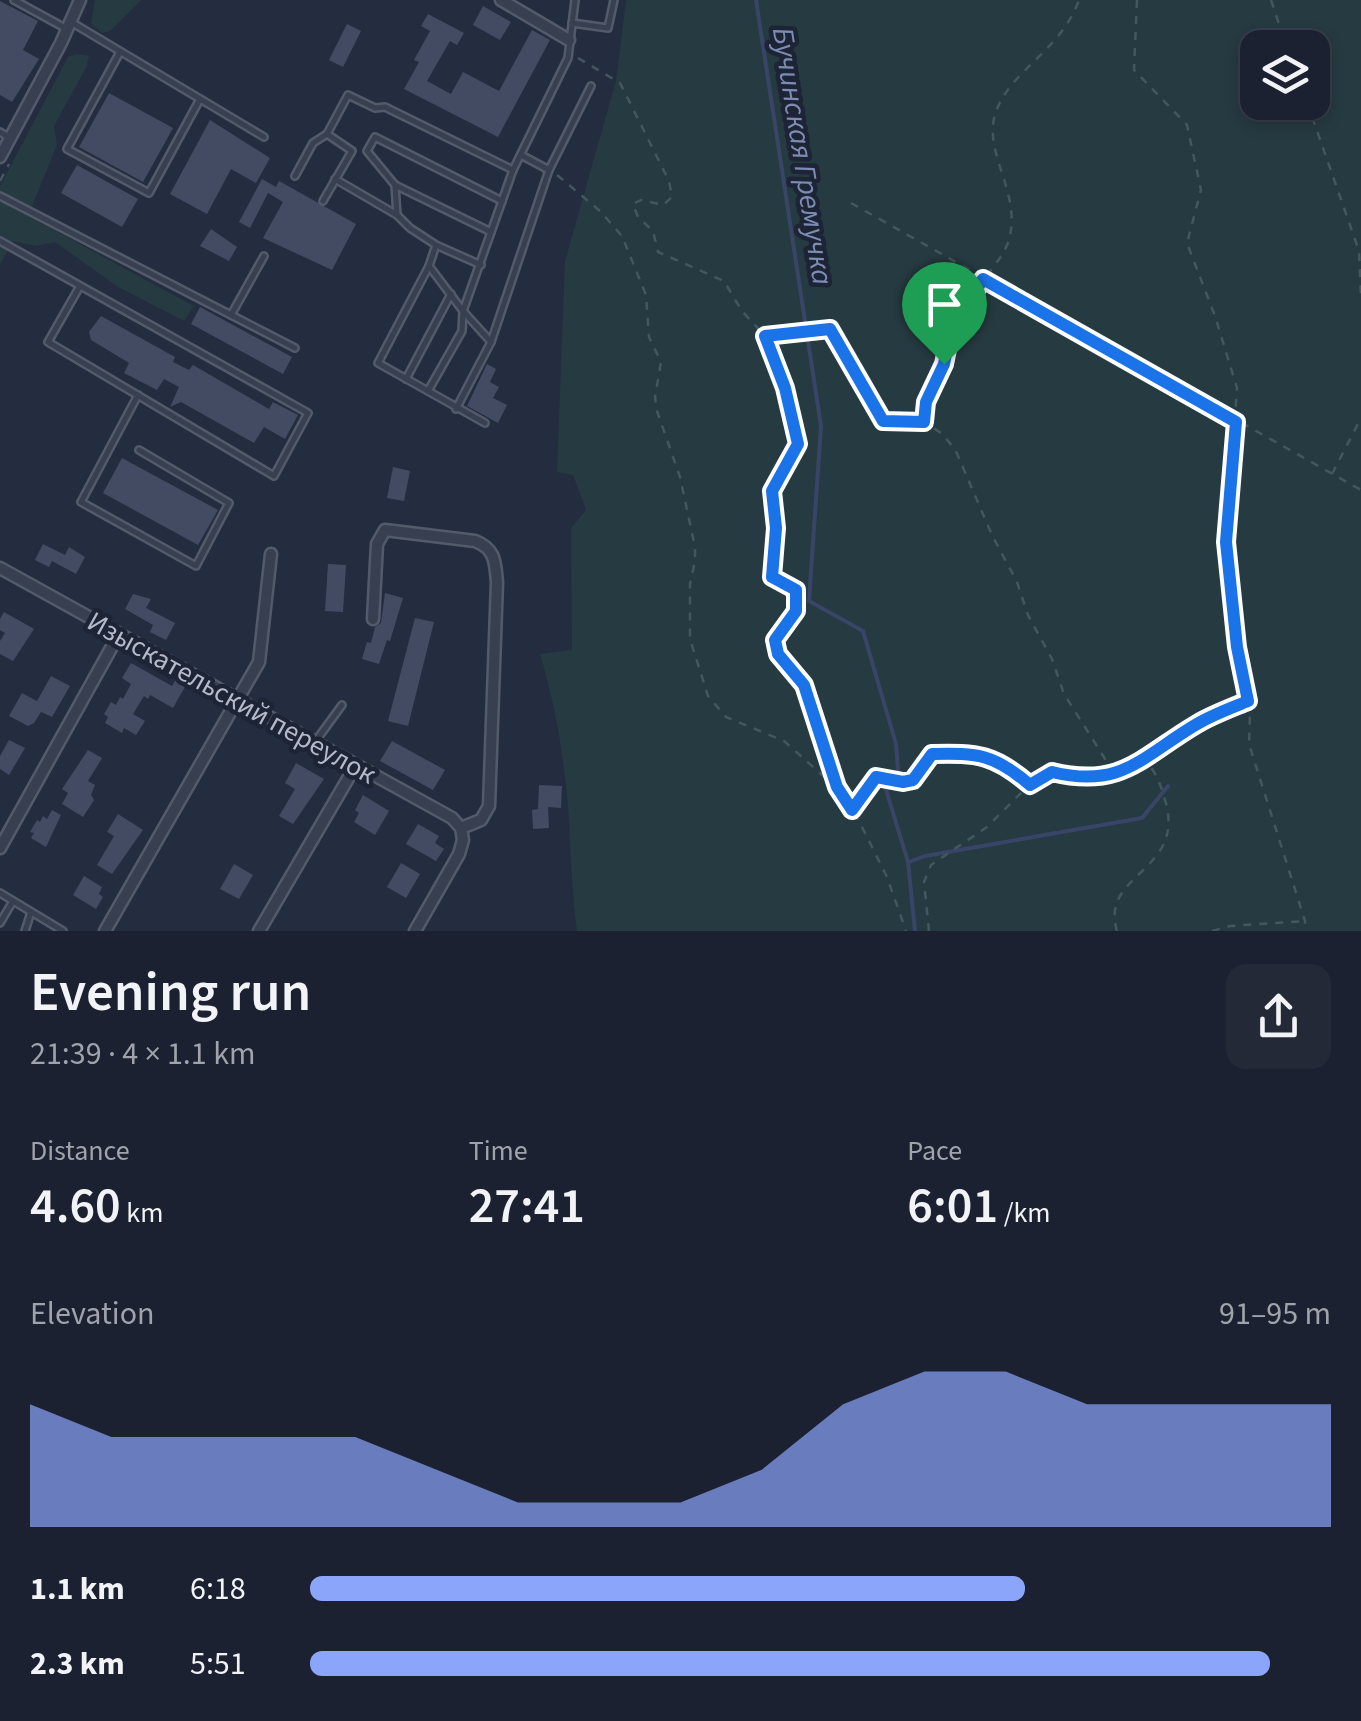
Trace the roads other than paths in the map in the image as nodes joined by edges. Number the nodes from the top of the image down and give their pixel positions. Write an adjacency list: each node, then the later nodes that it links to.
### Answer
1 (14, 0): 7 (lane)
2 (80, 0): 7 (street)
3 (501, 0): 8 (street)
4 (575, 0): 6 (lane)
5 (614, 0): 6 (lane)
6 (572, 23): 8 (lane)
7 (69, 26): 9 (lane); 13 (street)
8 (569, 40): 17 (lane)
9 (120, 52): 11 (lane); 11 (lane)
10 (592, 86): 20 (lane)
11 (200, 99): 14 (lane)
12 (326, 134): 15 (lane); 19 (lane); 21 (lane)
13 (5, 135): 18 (street)
14 (264, 138)
15 (352, 151): 16 (lane); 22 (lane)
16 (367, 151): 23 (lane); 26 (lane)
17 (520, 155): 19 (lane); 20 (lane)
18 (0, 156)
19 (513, 170): 26 (lane)
20 (549, 170): 38 (lane)
21 (294, 176)
22 (336, 179): 25 (lane); 27 (lane)
23 (395, 185): 27 (lane); 28 (lane)
24 (0, 196): 37 (lane)
25 (323, 201)
26 (502, 202): 28 (lane)
27 (397, 215): 30 (lane)
28 (492, 233): 32 (lane)
29 (0, 241): 34 (lane)
30 (436, 245): 32 (lane); 33 (lane)
31 (264, 256): 37 (lane)
32 (481, 265): 36 (lane)
33 (429, 266): 35 (lane); 40 (lane)
34 (80, 286): 42 (lane); 42 (lane)
35 (451, 294): 36 (lane); 40 (lane)
36 (463, 311): 38 (lane); 41 (lane)
37 (231, 316): 39 (lane)
38 (491, 342): 43 (lane)
39 (295, 348)
40 (406, 379): 41 (lane)
41 (428, 391): 43 (lane)
42 (138, 395): 45 (lane)
43 (456, 409): 44 (lane)
44 (485, 423)
45 (139, 450)
46 (272, 554): 50 (street)
47 (1, 570): 49 (street, Изыскательский переулок)
48 (372, 619): 54 (street)
49 (119, 634): 50 (street, Изыскательский переулок); 55 (street)
50 (236, 700): 52 (street, Изыскательский переулок); 62 (street)
51 (342, 705): 52 (lane)
52 (315, 742): 53 (street, Изыскательский переулок)
53 (356, 765): 54 (street, Изыскательский переулок); 63 (street)
54 (461, 828): 64 (street)
55 (0, 848)
56 (0, 892): 57 (lane)
57 (13, 900): 58 (lane); 59 (lane)
58 (31, 912): 60 (lane); 61 (lane)
59 (0, 923)
60 (25, 931)
61 (63, 931)
62 (105, 931)
63 (259, 931)
64 (414, 931)

